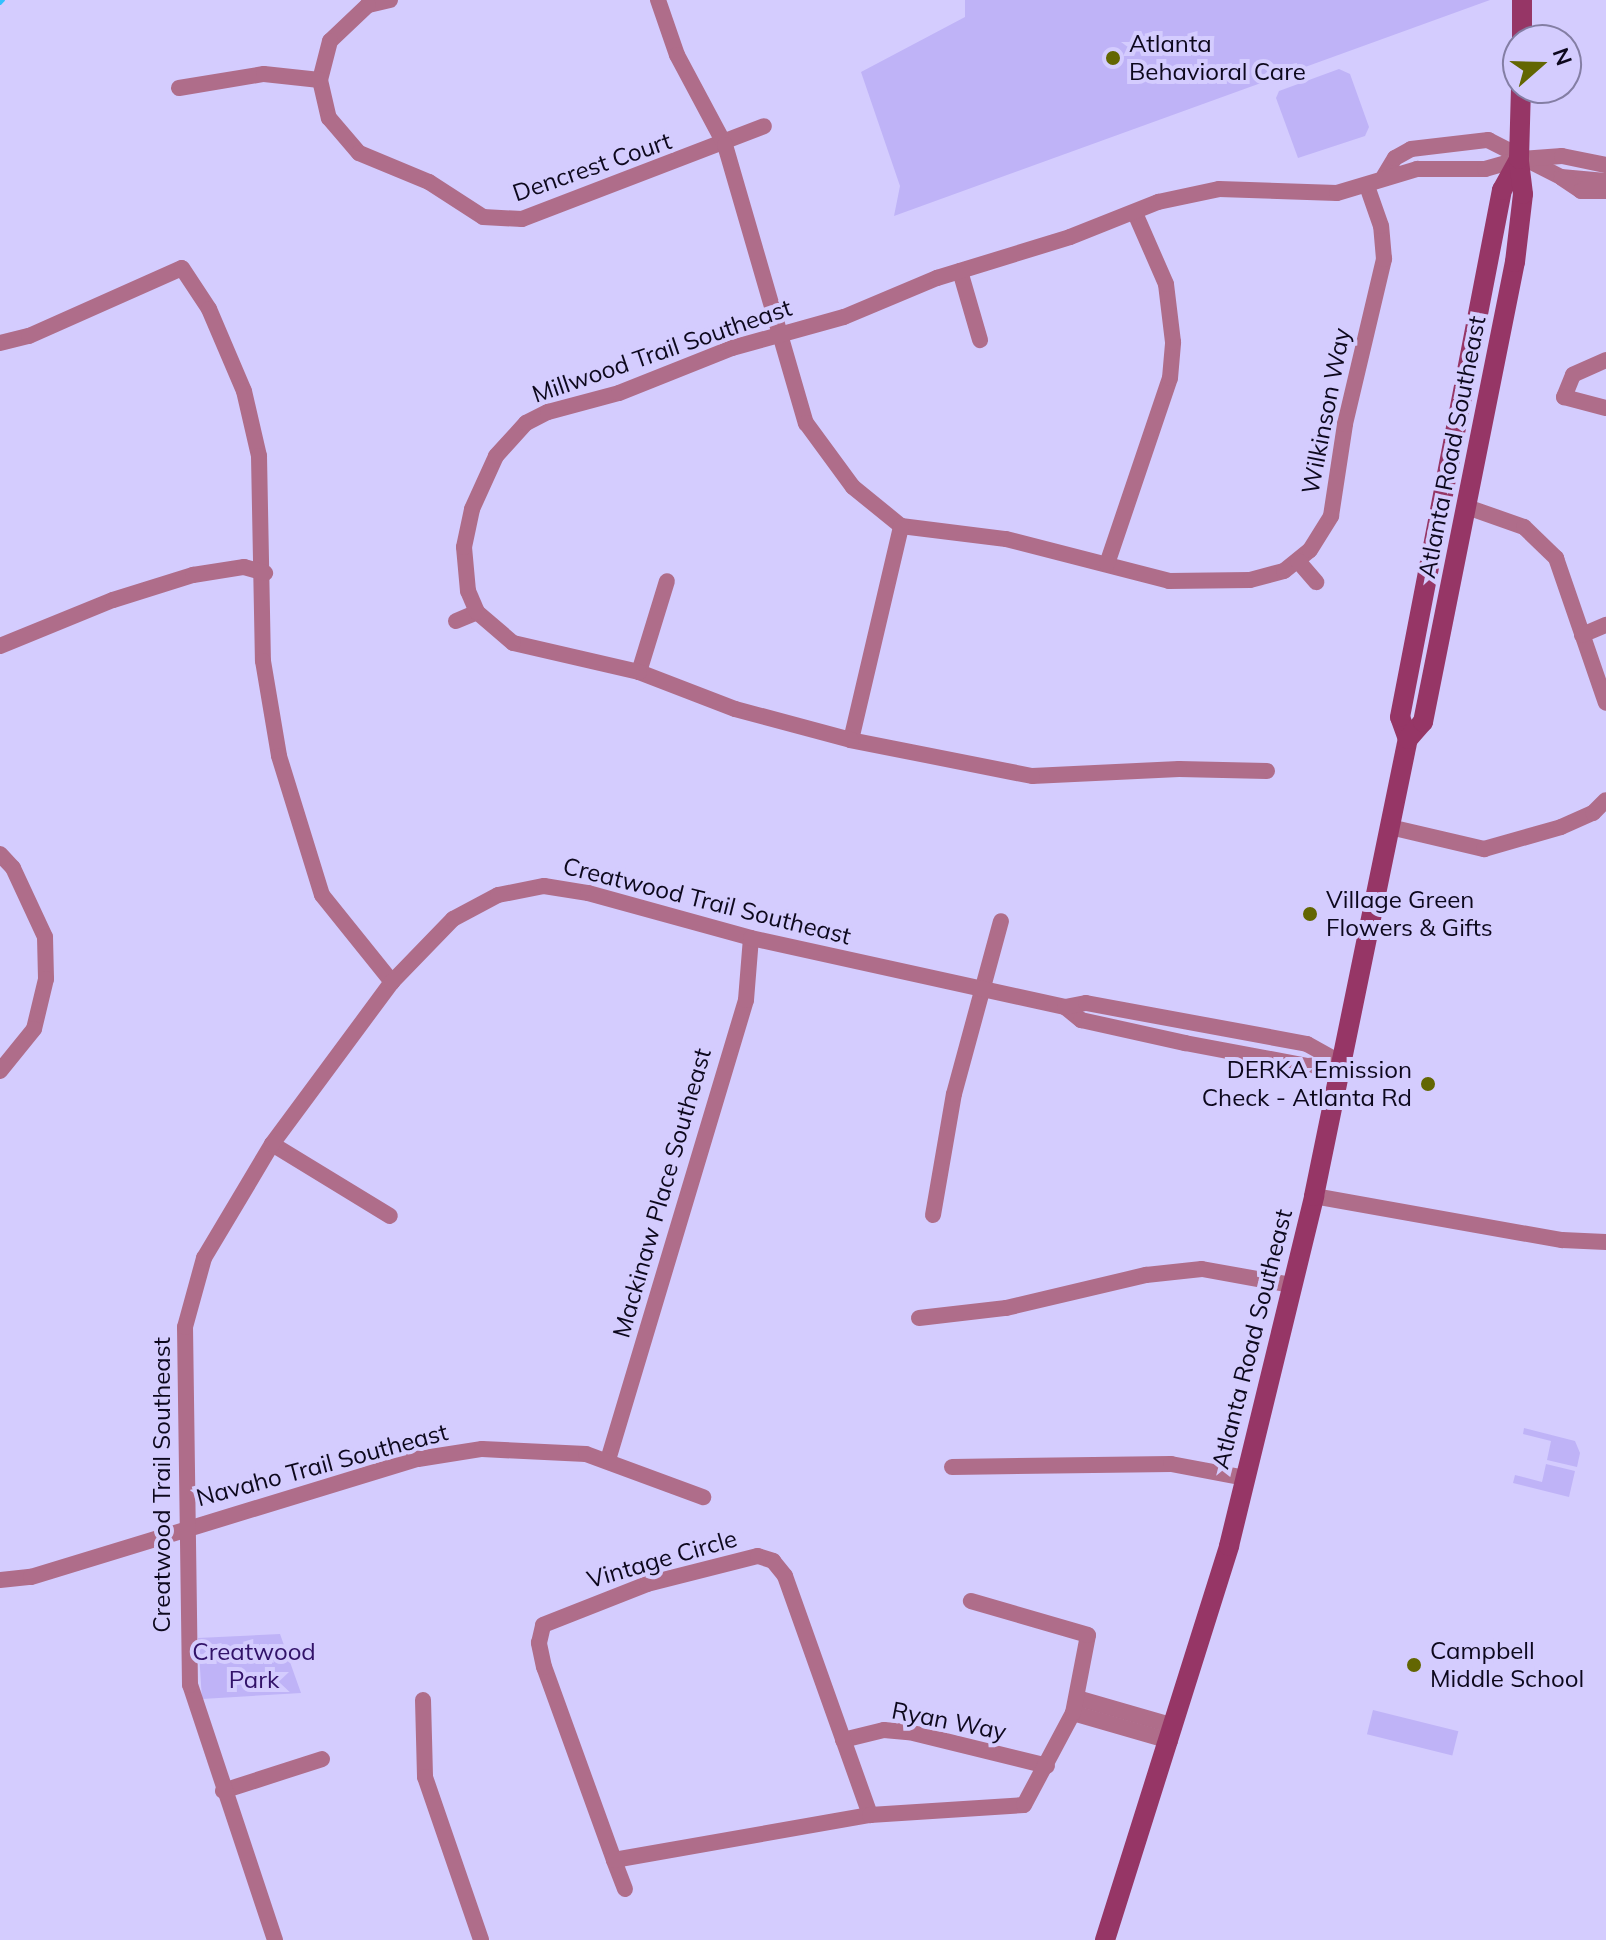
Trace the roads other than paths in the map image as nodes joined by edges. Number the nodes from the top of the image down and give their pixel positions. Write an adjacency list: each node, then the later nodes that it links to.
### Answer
1 (390, 0): 5 (street, Dencrest Court)
2 (658, 0): 9 (street)
3 (1522, 0): 4 (main road)
4 (1522, 24)
5 (320, 80): 6 (street); 9 (street, Dencrest Court)
6 (179, 88)
7 (1521, 104): 10 (main road, Atlanta Road Southeast)
8 (764, 126): 9 (street, Dencrest Court)
9 (725, 145): 19 (street)
10 (1519, 159): 11 (street); 12 (street, Millwood Trail Southeast); 12 (street, Millwood Trail Southeast); 13 (street); 24 (main road, Atlanta Road Southeast); 38 (main road, Atlanta Road Southeast)
11 (1606, 165)
12 (1384, 176): 15 (street, Millwood Trail Southeast)
13 (1561, 177): 14 (street); 16 (street)
14 (1606, 181)
15 (1367, 186): 17 (street, Millwood Trail Southeast); 26 (street, Wilkinson Way)
16 (1606, 191)
17 (1135, 213): 18 (street, Millwood Trail Southeast); 27 (street)
18 (960, 271): 19 (street, Millwood Trail Southeast); 20 (street)
19 (779, 336): 25 (street); 31 (street, Millwood Trail Southeast)
20 (980, 340)
21 (0, 343): 28 (street)
22 (1606, 360): 23 (street)
23 (1606, 408)
24 (1467, 507): 34 (street); 38 (main road, Atlanta Road Southeast)
25 (901, 526): 27 (street, Wilkinson Way); 39 (street)
26 (1298, 561): 27 (street, Wilkinson Way); 30 (street)
27 (1107, 564)
28 (265, 573): 35 (street); 46 (street)
29 (667, 581): 36 (street)
30 (1316, 582)
31 (477, 612): 32 (street); 36 (street)
32 (456, 621)
33 (1606, 625): 34 (street)
34 (1582, 635): 37 (street)
35 (0, 646)
36 (639, 672): 39 (street)
37 (1606, 703)
38 (1408, 739): 42 (main road, Atlanta Road Southeast)
39 (851, 740): 40 (street)
40 (1267, 771)
41 (1606, 800): 42 (street)
42 (1390, 827): 48 (main road, Atlanta Road Southeast)
43 (0, 854): 49 (street)
44 (1001, 921): 47 (street)
45 (751, 938): 46 (street, Creatwood Trail Southeast); 47 (street, Creatwood Trail Southeast); 57 (street, Mackinaw Place Southeast)
46 (392, 982): 50 (street, Creatwood Trail Southeast)
47 (981, 989): 48 (street, Creatwood Trail Southeast); 52 (street)
48 (1341, 1063): 51 (main road, Atlanta Road Southeast)
49 (0, 1071)
50 (272, 1144): 53 (street); 61 (street, Creatwood Trail Southeast)
51 (1314, 1196): 54 (street); 55 (main road, Atlanta Road Southeast)
52 (933, 1215)
53 (390, 1216)
54 (1606, 1242)
55 (1291, 1285): 56 (street); 59 (main road, Atlanta Road Southeast)
56 (919, 1318)
57 (608, 1460): 60 (street, Navaho Trail Southeast); 61 (street, Navaho Trail Southeast)
58 (952, 1467): 59 (street)
59 (1245, 1478): 66 (main road, Atlanta Road Southeast)
60 (703, 1497)
61 (184, 1528): 62 (street, Navaho Trail Southeast); 70 (street, Creatwood Trail Southeast)
62 (0, 1580)
63 (971, 1601): 65 (street)
64 (423, 1700): 76 (street)
65 (1075, 1706): 66 (street); 69 (street)
66 (1172, 1733): 74 (main road, Atlanta Road Southeast)
67 (843, 1740): 69 (street, Ryan Way); 71 (street, Vintage Circle); 72 (street, Vintage Circle)
68 (322, 1759): 70 (street)
69 (1047, 1766): 71 (street)
70 (223, 1791): 75 (street, Creatwood Trail Southeast)
71 (870, 1815): 72 (street)
72 (614, 1860): 73 (street, Vintage Circle)
73 (625, 1889)
74 (1107, 1939)
75 (275, 1940)
76 (481, 1940)

